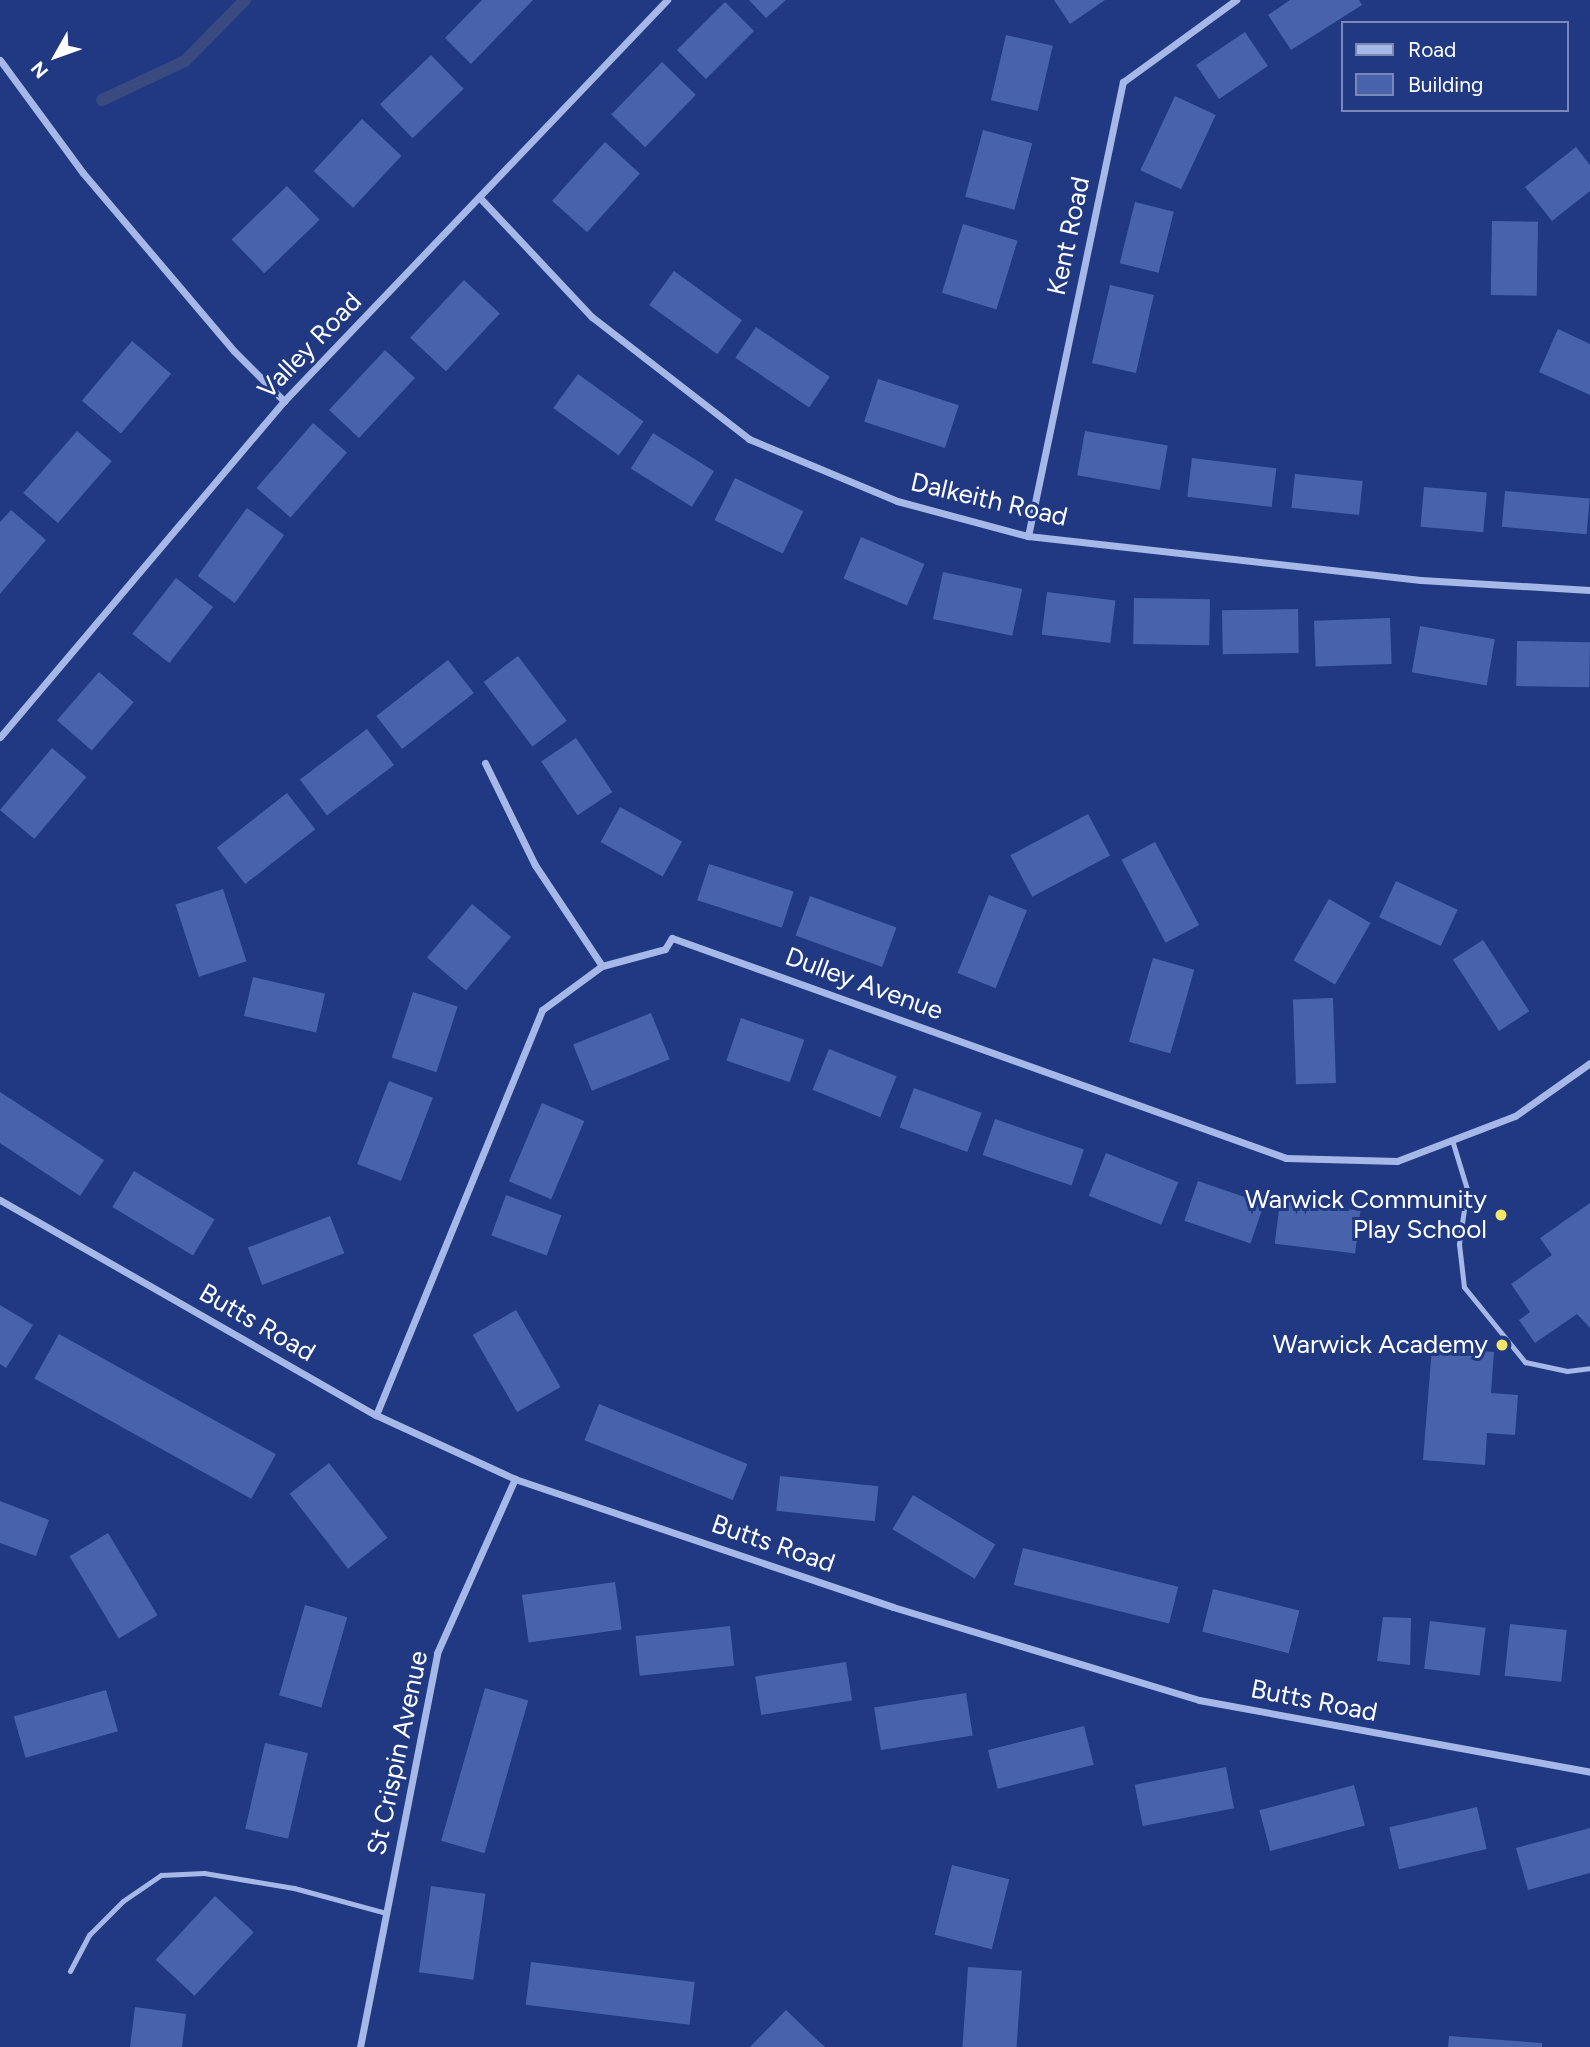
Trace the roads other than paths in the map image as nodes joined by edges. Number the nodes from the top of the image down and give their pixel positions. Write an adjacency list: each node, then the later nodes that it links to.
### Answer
1 (667, 0): 4 (street, Valley Road)
2 (1236, 0): 6 (street, Kent Road)
3 (0, 60): 5 (street)
4 (481, 199): 5 (street, Valley Road); 6 (street, Dalkeith Road)
5 (284, 401): 8 (street, Valley Road)
6 (1028, 536): 7 (street, Dalkeith Road)
7 (1590, 590)
8 (0, 737)
9 (485, 762): 10 (street)
10 (602, 966): 12 (street, Dulley Avenue); 15 (street, Dulley Avenue)
11 (1590, 1063): 12 (street, Dulley Avenue)
12 (1452, 1140): 14 (lane)
13 (0, 1200): 15 (street, Butts Road)
14 (1590, 1368)
15 (376, 1415): 16 (street, Butts Road)
16 (515, 1479): 17 (street, Butts Road); 18 (street, St Crispin Avenue)
17 (1590, 1772)
18 (386, 1913): 19 (lane); 20 (street, St Crispin Avenue)
19 (70, 1971)
20 (360, 2047)

